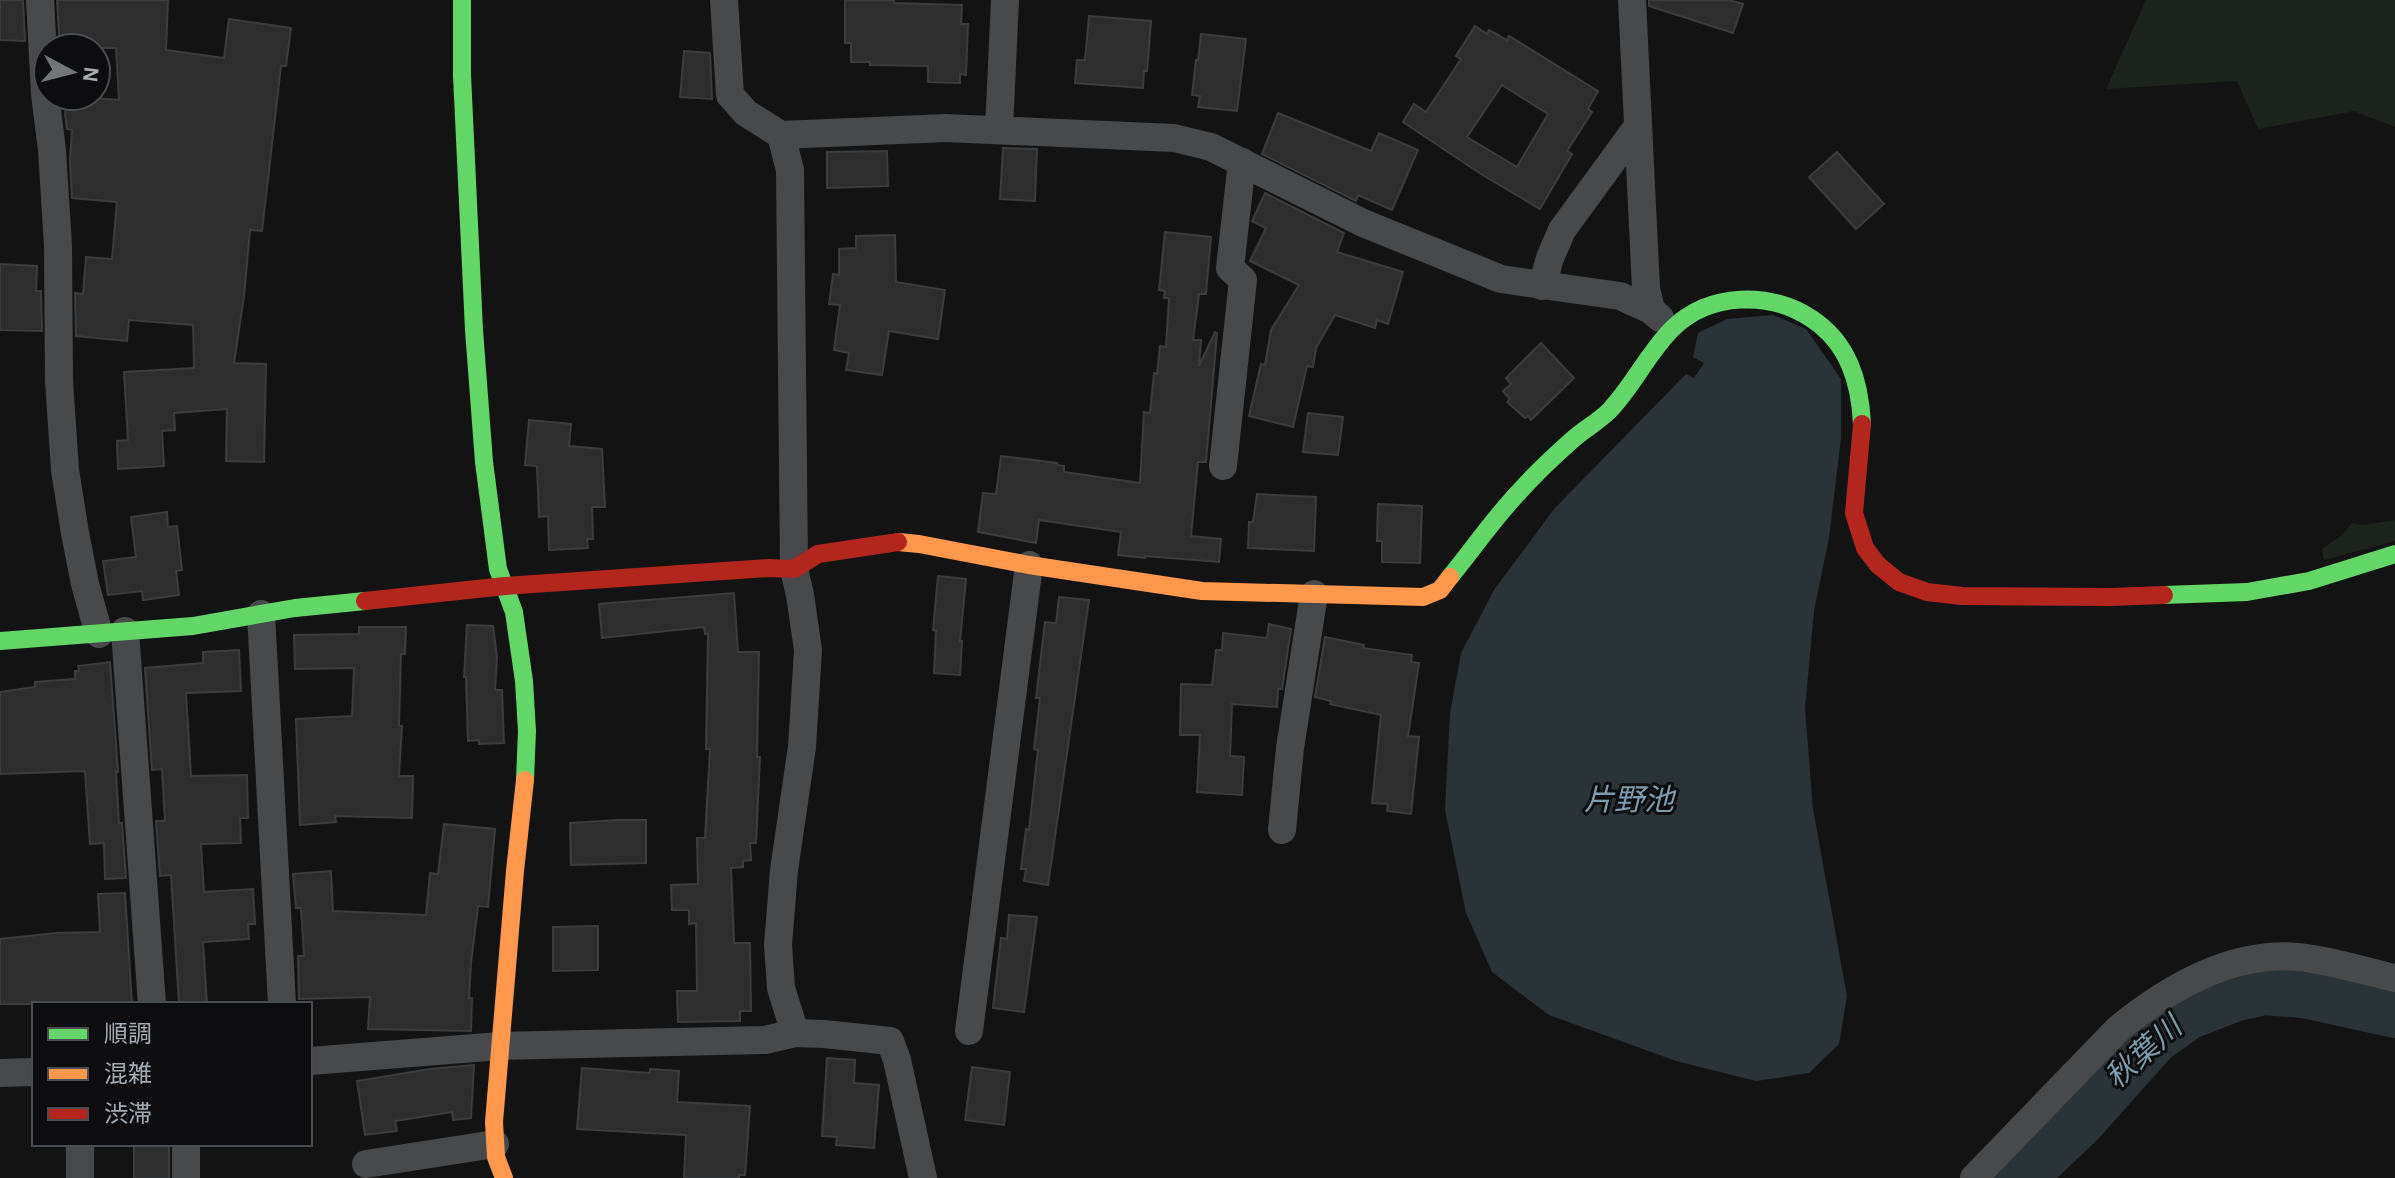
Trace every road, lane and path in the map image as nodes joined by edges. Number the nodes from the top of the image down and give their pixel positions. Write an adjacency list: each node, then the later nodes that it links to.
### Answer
1 (40, 0): 19 (street)
2 (462, 0): 16 (street)
3 (724, 0): 8 (street)
4 (1005, 0): 7 (street)
5 (1632, 0): 6 (street)
6 (1638, 126): 10 (street); 11 (street)
7 (999, 129): 8 (street); 9 (street)
8 (781, 135): 15 (street)
9 (1242, 162): 10 (street); 12 (street)
10 (1542, 286): 11 (street)
11 (1662, 319): 13 (street); 17 (street)
12 (1223, 466)
13 (2395, 554)
14 (1029, 565): 15 (street); 17 (street); 25 (street)
15 (794, 569): 16 (street); 26 (street)
16 (505, 586): 18 (street); 27 (street)
17 (1314, 594): 21 (street)
18 (261, 614): 19 (street); 24 (street)
19 (112, 632): 20 (street); 23 (street)
20 (0, 641)
21 (1282, 830)
22 (2395, 978): 39 (street)
23 (152, 1002)
24 (282, 1002)
25 (969, 1031)
26 (795, 1033): 27 (street); 38 (street)
27 (500, 1046): 28 (street); 31 (street)
28 (312, 1061)
29 (32, 1072): 30 (street)
30 (0, 1073)
31 (495, 1144): 34 (street); 37 (street)
32 (80, 1146): 35 (street)
33 (186, 1146): 36 (street)
34 (366, 1164)
35 (80, 1178)
36 (186, 1178)
37 (504, 1178)
38 (923, 1178)
39 (1974, 1178)

